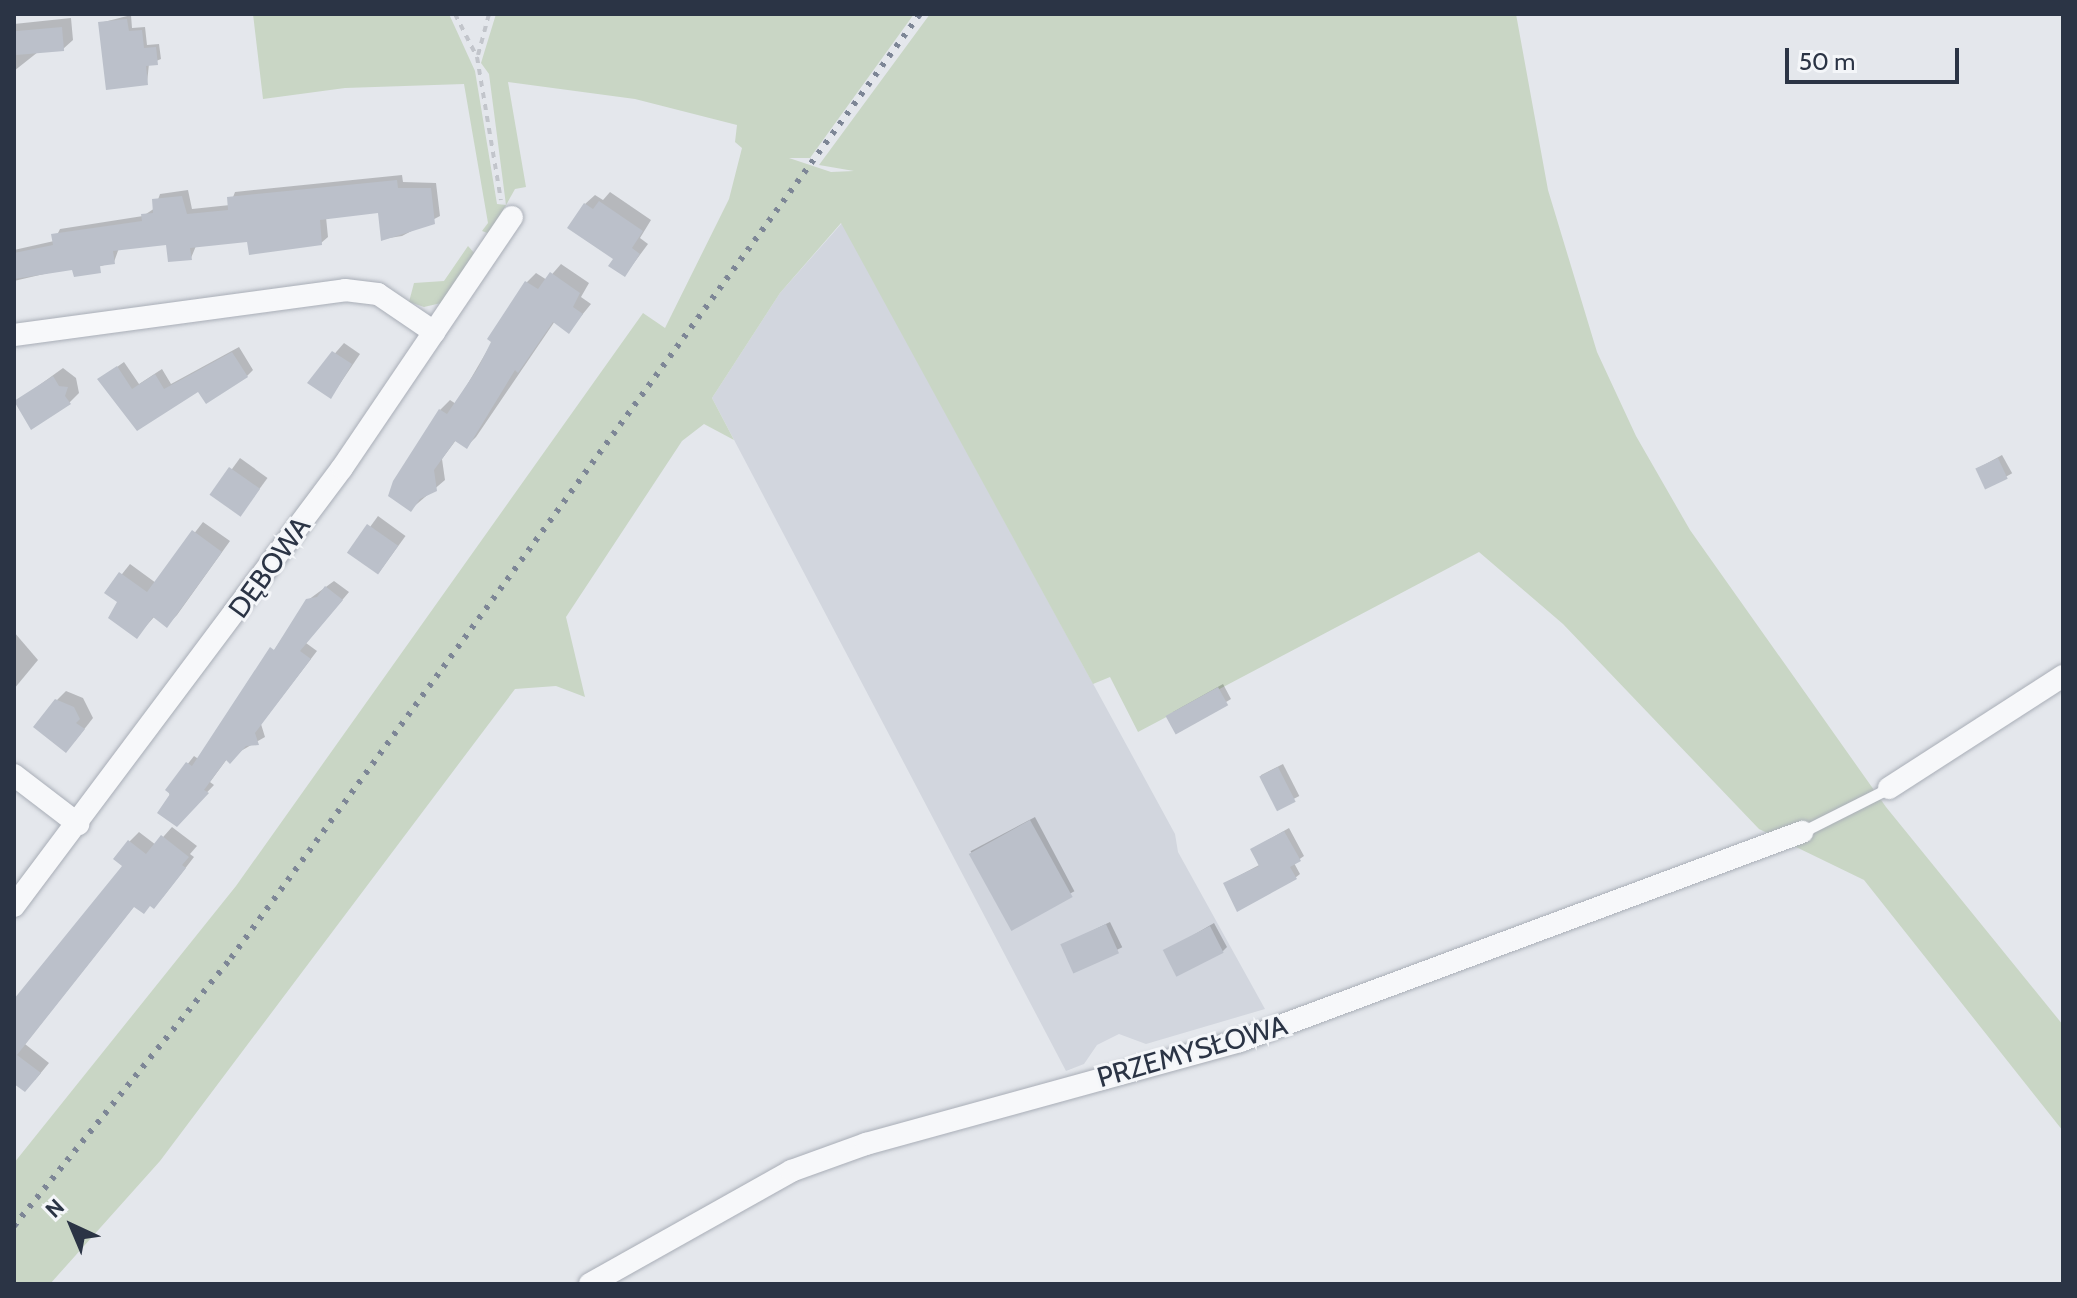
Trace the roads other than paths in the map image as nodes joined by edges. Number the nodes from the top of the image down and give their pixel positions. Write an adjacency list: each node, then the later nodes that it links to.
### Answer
1 (512, 217): 2 (street, DĘBOWA)
2 (434, 332): 3 (street); 7 (street, DĘBOWA)
3 (14, 335)
4 (2063, 676): 6 (street)
5 (14, 775): 7 (street)
6 (1889, 788): 8 (lane)
7 (78, 824): 9 (street, DĘBOWA)
8 (1802, 832): 10 (street, PRZEMYSŁOWA)
9 (14, 906)
10 (590, 1284)

